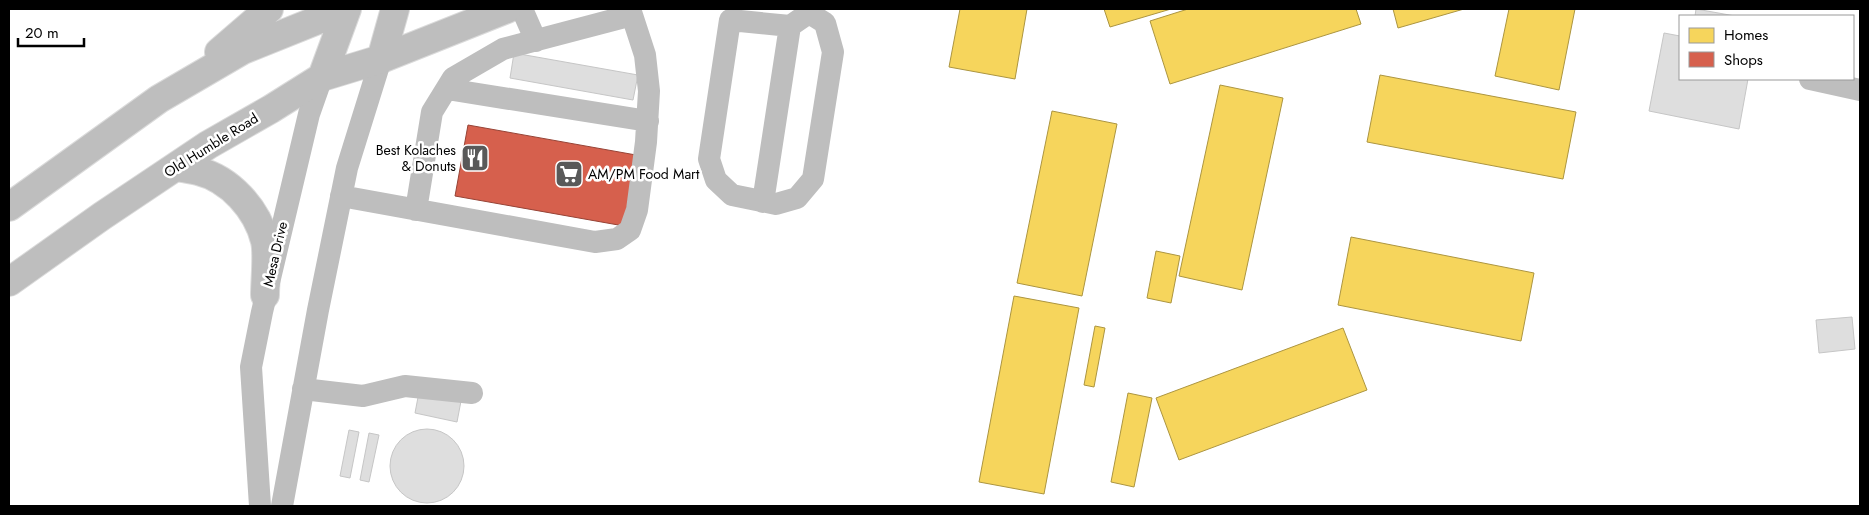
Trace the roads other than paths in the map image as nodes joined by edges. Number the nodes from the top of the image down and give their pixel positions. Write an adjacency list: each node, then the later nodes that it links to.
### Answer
1 (269, 9): 15 (main road)
2 (346, 9): 11 (main road, Mesa Drive); 15 (main road)
3 (396, 9): 10 (main road)
4 (507, 9): 10 (main road, Old Humble Road)
5 (522, 9): 9 (street)
6 (809, 11): 8 (street); 19 (street)
7 (631, 12): 9 (street); 16 (street)
8 (790, 26): 19 (street); 19 (street)
9 (536, 40): 13 (street)
10 (381, 59): 11 (main road, Old Humble Road); 18 (street)
11 (322, 77): 17 (main road, Old Humble Road); 23 (street, Mesa Drive)
12 (1815, 80): 14 (street)
13 (447, 89): 16 (street); 21 (street)
14 (1860, 90)
15 (170, 93): 20 (main road)
16 (648, 121): 21 (street)
17 (174, 167): 22 (main road, Old Humble Road); 23 (main road)
18 (341, 196): 21 (street); 24 (street)
19 (763, 202)
20 (9, 207)
21 (416, 210)
22 (9, 282)
23 (265, 295): 26 (street, Mesa Drive)
24 (303, 389): 25 (street); 27 (street)
25 (472, 393)
26 (260, 506)
27 (282, 506)

